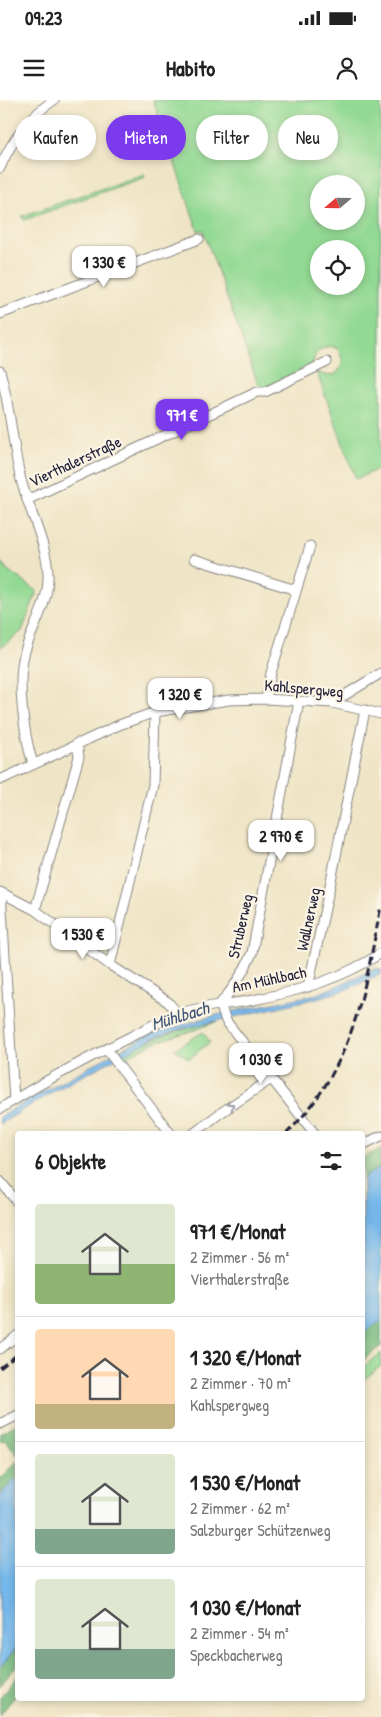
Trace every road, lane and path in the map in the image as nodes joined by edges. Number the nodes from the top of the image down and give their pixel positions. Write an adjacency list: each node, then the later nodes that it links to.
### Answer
1 (54, 100): 2 (street)
2 (0, 168)
3 (199, 239): 4 (street)
4 (0, 314)
5 (328, 362): 7 (street, Vierthalerstraße)
6 (0, 371): 7 (street)
7 (27, 500): 19 (street)
8 (310, 546): 10 (street)
9 (194, 559): 10 (street)
10 (296, 590): 12 (street)
11 (381, 673): 14 (street)
12 (266, 699): 13 (street, Kahlspergweg); 16 (street, Kahlspergweg)
13 (299, 701): 14 (street, Kahlspergweg); 26 (street, Struberweg)
14 (332, 703): 15 (street, Kahlspergweg)
15 (365, 710): 17 (street, Kahlspergweg); 25 (street, Wallnerweg)
16 (155, 712): 18 (street, Kahlspergweg); 24 (street)
17 (381, 714)
18 (77, 743): 19 (street, Kahlspergweg); 22 (street)
19 (33, 764): 20 (street, Kahlspergweg)
20 (0, 780)
21 (1, 892): 22 (street); 30 (street)
22 (35, 910): 24 (street)
23 (381, 953): 25 (street, Am Mühlbach)
24 (110, 965): 27 (street)
25 (308, 987): 26 (street, Am Mühlbach)
26 (221, 1007): 27 (street, Am Mühlbach); 29 (street)
27 (178, 1014): 28 (street, Am Mühlbach)
28 (110, 1055): 30 (street, Am Mühlbach); 32 (street)
29 (271, 1079): 33 (street, one-way to 29); 34 (street)
30 (14, 1100): 31 (street, Am Mühlbach)
31 (0, 1109)
32 (169, 1131)
33 (197, 1131)
34 (313, 1131)
35 (381, 1136): 36 (street)
36 (365, 1144)
37 (1, 1185): 38 (street)
38 (15, 1200)
39 (15, 1337): 40 (street)
40 (0, 1349)
41 (15, 1417): 42 (street)
42 (0, 1424)

